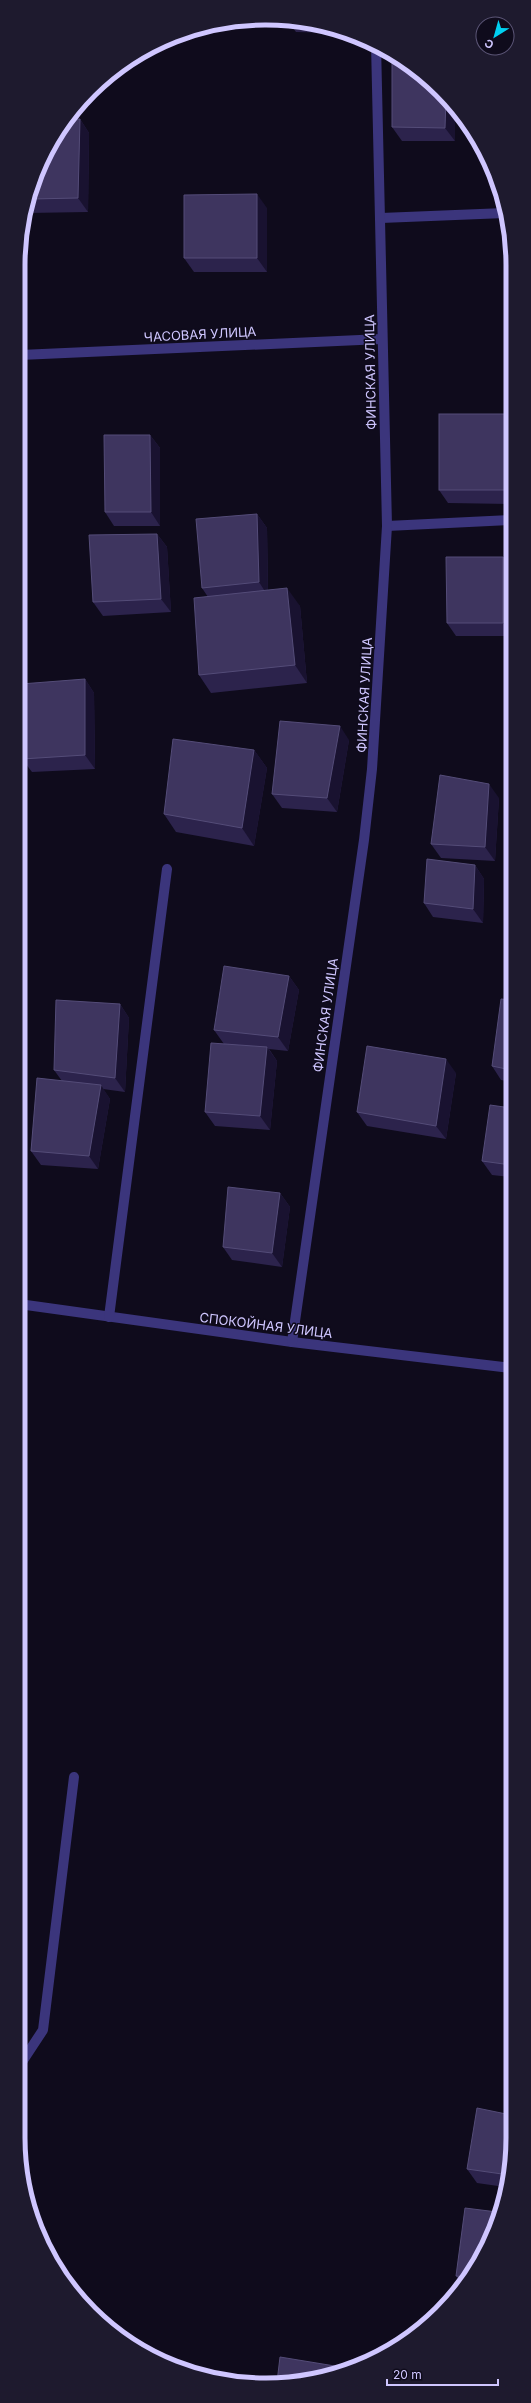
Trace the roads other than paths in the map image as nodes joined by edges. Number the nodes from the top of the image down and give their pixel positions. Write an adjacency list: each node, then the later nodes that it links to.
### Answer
1 (376, 52): 3 (street, ФИНСКАЯ УЛИЦА)
2 (500, 213): 3 (street)
3 (380, 218): 4 (street, ФИНСКАЯ УЛИЦА)
4 (382, 338): 5 (street, ЧАСОВАЯ УЛИЦА); 7 (street, ФИНСКАЯ УЛИЦА)
5 (25, 355)
6 (506, 520): 7 (street)
7 (387, 526): 11 (street, ФИНСКАЯ УЛИЦА)
8 (167, 868): 10 (street)
9 (25, 1305): 10 (street, СПОКОЙНАЯ УЛИЦА)
10 (109, 1317): 11 (street, СПОКОЙНАЯ УЛИЦА)
11 (292, 1342): 12 (street, СПОКОЙНАЯ УЛИЦА)
12 (506, 1367)
13 (74, 1777): 14 (street)
14 (25, 2057)

